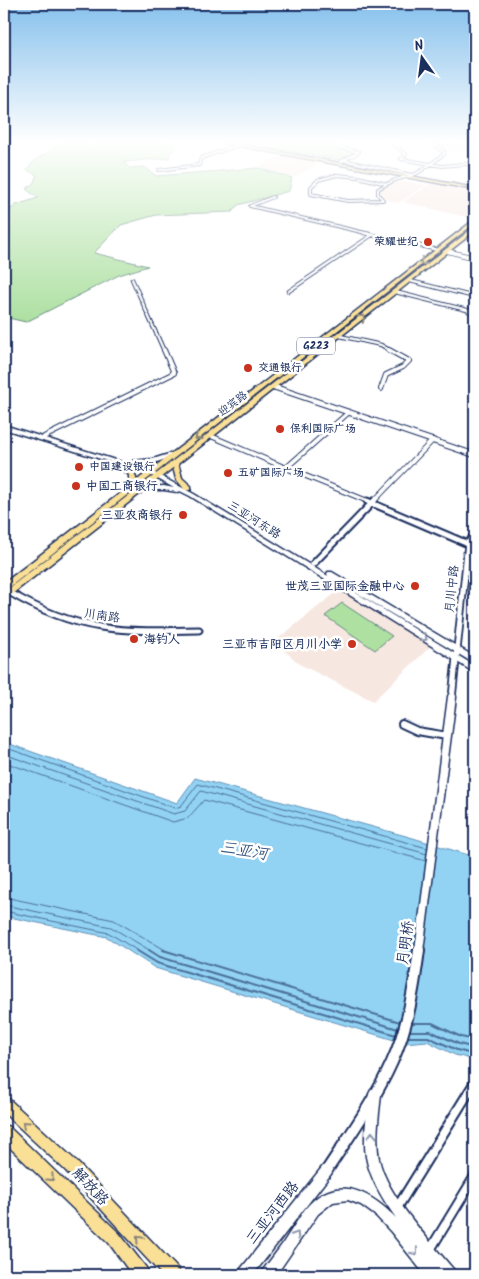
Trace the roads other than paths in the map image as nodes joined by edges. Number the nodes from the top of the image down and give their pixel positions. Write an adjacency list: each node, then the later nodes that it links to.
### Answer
1 (258, 203): 4 (street)
2 (475, 221): 5 (main road, 迎宾路 / G223)
3 (475, 229): 6 (main road, 迎宾路 / G223)
4 (372, 235): 5 (street); 10 (street)
5 (438, 250): 24 (main road, 迎宾路 / G223, one-way to 24)
6 (447, 252): 7 (street); 9 (main road, 迎宾路 / G223)
7 (475, 258)
8 (132, 279): 22 (street)
9 (410, 280): 11 (main road, 迎宾路 / G223); 12 (street)
10 (289, 291)
11 (395, 292): 14 (street); 16 (main road, 迎宾路 / G223, one-way to 11)
12 (475, 297)
13 (475, 306): 14 (street)
14 (469, 311): 15 (street)
15 (475, 312)
16 (340, 336): 17 (main road, 迎宾路 / G223); 18 (street)
17 (274, 387): 19 (street); 21 (main road, 迎宾路 / G223)
18 (381, 389)
19 (349, 412): 23 (street); 29 (street)
20 (4, 426): 22 (main road, 三亚河东路); 26 (main road, 三亚河东路)
21 (211, 436): 28 (main road, 迎宾路 / G223); 29 (street)
22 (44, 437): 27 (main road, 三亚河东路)
23 (432, 440): 25 (street); 34 (street)
24 (176, 453): 27 (main road); 30 (main road, 迎宾路 / G223)
25 (475, 455)
26 (118, 463): 30 (main road, 三亚河东路); 31 (main road)
27 (133, 463): 30 (main road, 三亚河东路)
28 (175, 463): 30 (main road, 迎宾路 / G223); 33 (main road)
29 (286, 468): 34 (street)
30 (157, 473): 31 (main road, 迎宾路 / G223); 32 (main road, 迎宾路 / G223); 33 (main road, 三亚河东路)
31 (131, 488): 38 (main road, 迎宾路 / G223)
32 (142, 489): 33 (main road); 38 (main road, 迎宾路 / G223)
33 (187, 490): 37 (main road, 三亚河东路); 41 (main road, 三亚河东路, one-way to 41)
34 (373, 502): 36 (street); 37 (street)
35 (475, 534): 36 (street, 月川中路)
36 (468, 544): 40 (street, 月川中路)
37 (313, 564): 40 (main road, 三亚河东路)
38 (5, 592): 39 (street, 川南路)
39 (199, 630)
40 (456, 648): 41 (street, 月川中路); 42 (main road, 三亚河东路)
41 (457, 659): 43 (main road, 三亚河东路); 45 (street, 月川中路)
42 (475, 661)
43 (475, 670)
44 (402, 724): 45 (street)
45 (447, 736): 47 (street, 月明桥)
46 (475, 1082): 52 (street)
47 (375, 1094): 50 (street, 月明桥); 52 (main road, one-way to 47)
48 (4, 1104): 55 (main road, 解放路, one-way to 48)
49 (4, 1132): 54 (main road, 解放路, one-way to 54)
50 (327, 1170): 56 (main road, 三亚河西路)
51 (475, 1176): 53 (street)
52 (397, 1208): 53 (main road)
53 (430, 1251): 59 (main road)
54 (141, 1275)
55 (172, 1275)
56 (245, 1275)
57 (268, 1275): 58 (main road, one-way to 58)
58 (433, 1275)
59 (449, 1275)

